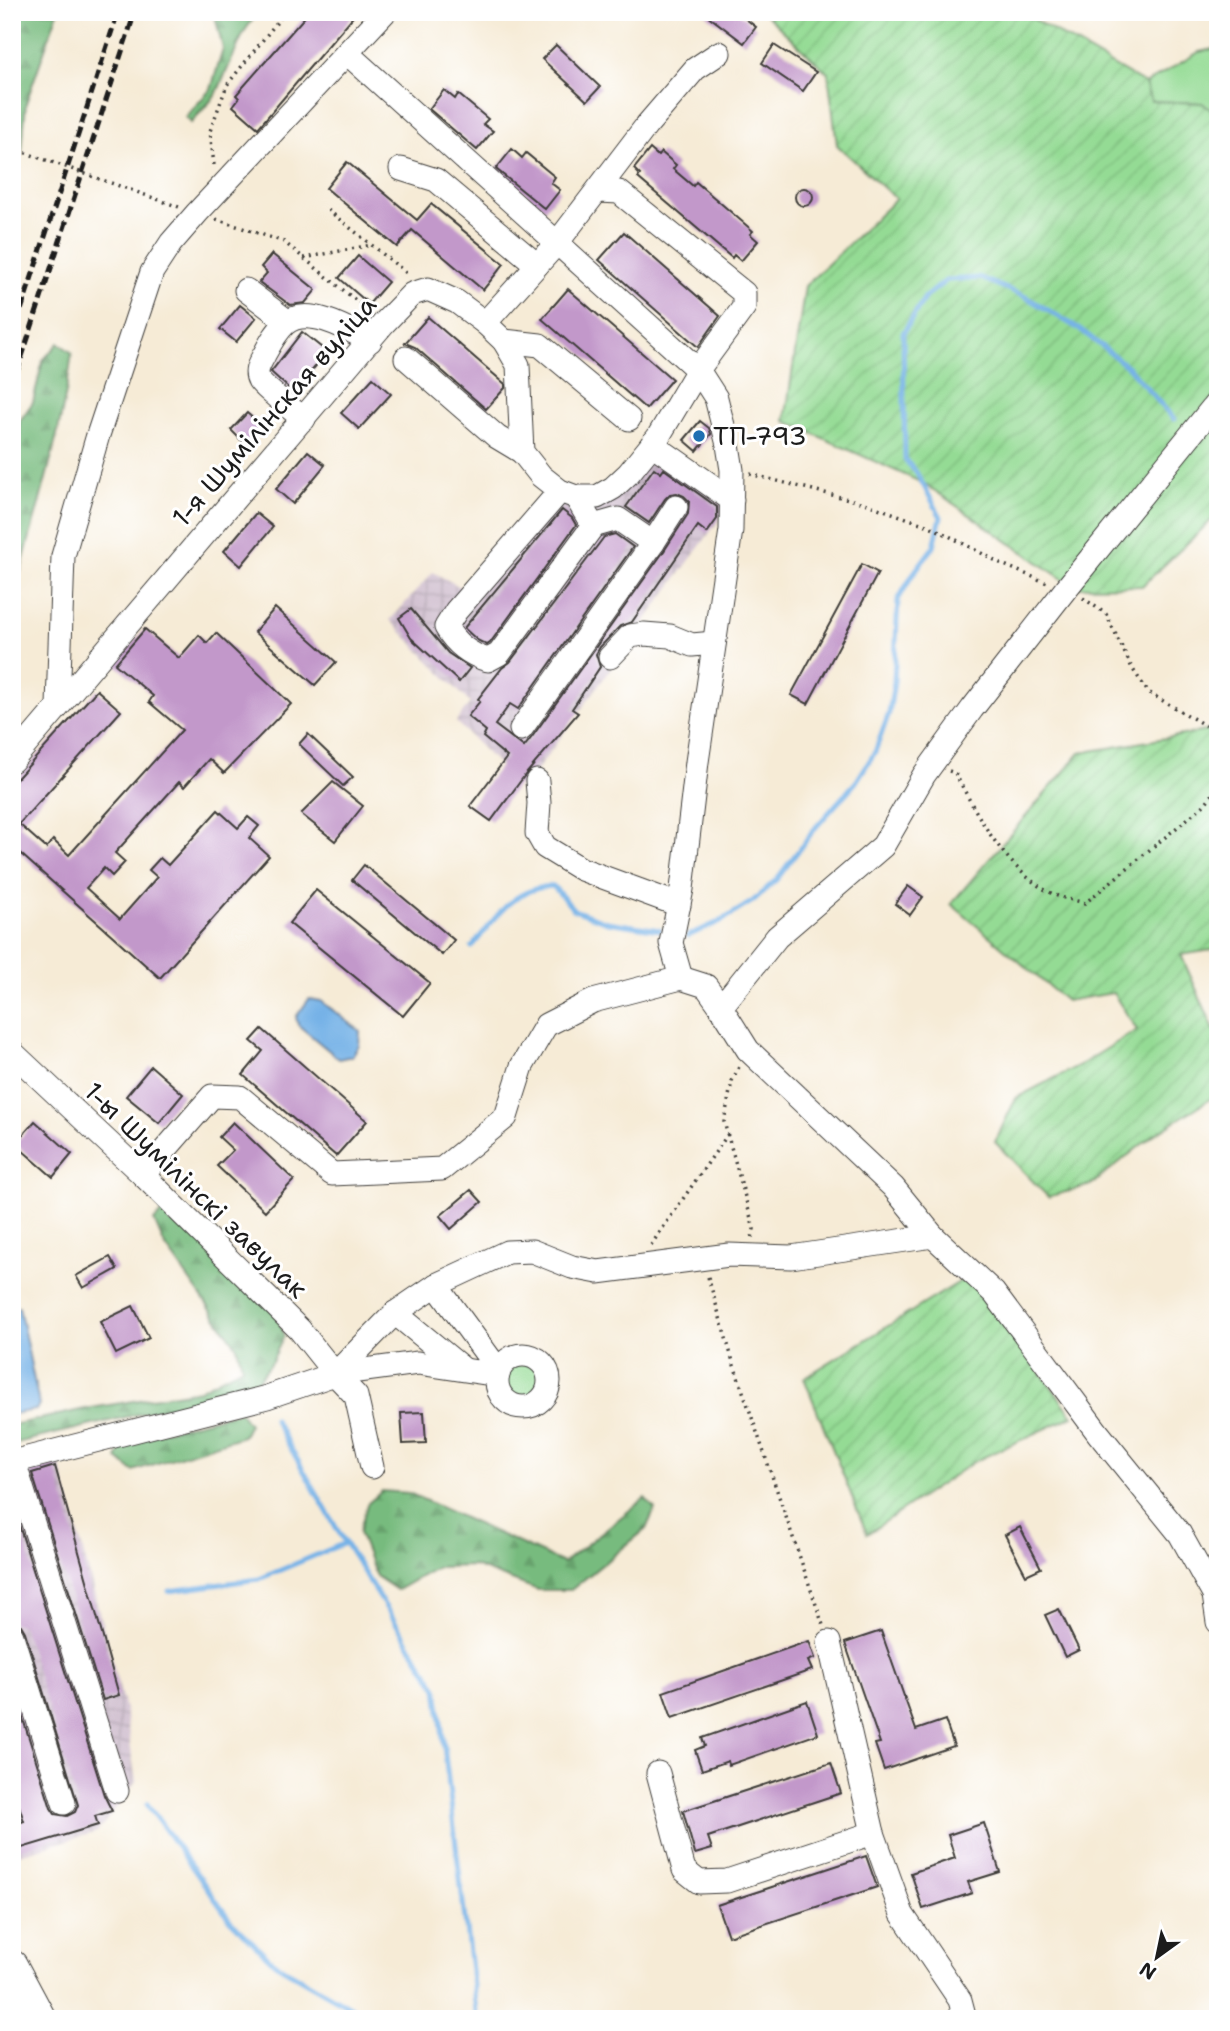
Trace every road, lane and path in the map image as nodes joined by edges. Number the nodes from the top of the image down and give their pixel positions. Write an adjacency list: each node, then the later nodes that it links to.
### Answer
1 (285, 12): 8 (path)
2 (385, 12): 4 (street)
3 (719, 52): 7 (street)
4 (348, 54): 8 (street); 11 (street)
5 (12, 148): 10 (path)
6 (401, 169): 14 (street)
7 (599, 191): 11 (street); 22 (street)
8 (216, 193): 10 (street)
9 (328, 210): 12 (path)
10 (197, 213): 13 (path); 37 (street)
11 (557, 243): 14 (street); 22 (street)
12 (372, 245): 13 (path); 15 (path)
13 (304, 258): 19 (path)
14 (537, 265): 18 (street)
15 (428, 289): 18 (street); 19 (street, 1-я Шумілінская вуліца)
16 (246, 290): 17 (street)
17 (287, 321): 19 (street); 24 (street)
18 (485, 323): 20 (street)
19 (377, 332): 24 (street, 1-я Шумілінская вуліца)
20 (504, 341): 25 (street); 27 (street)
21 (406, 358): 27 (street)
22 (698, 370): 26 (street); 28 (street)
23 (1218, 401): 34 (street)
24 (304, 419): 37 (street, 1-я Шумілінская вуліца)
25 (629, 419)
26 (652, 444): 29 (street); 30 (street)
27 (522, 452): 29 (street)
28 (732, 470): 30 (street); 34 (path)
29 (568, 494): 32 (street); 32 (street)
30 (732, 500): 35 (street)
31 (676, 507): 33 (street)
32 (593, 526): 33 (street)
33 (653, 543): 38 (street)
34 (1065, 590): 39 (path); 41 (street)
35 (714, 643): 36 (street); 44 (street)
36 (610, 657)
37 (58, 706): 40 (street, 1-я Шумілінская вуліца)
38 (521, 729)
39 (1218, 733)
40 (12, 761)
41 (924, 775): 43 (path); 46 (street)
42 (537, 781): 44 (street)
43 (1218, 788)
44 (679, 905): 45 (street)
45 (681, 978): 46 (street); 50 (street)
46 (721, 1007): 47 (street)
47 (748, 1050): 49 (path); 51 (street)
48 (12, 1052): 50 (street, 1-ы Шумілінскі завулак)
49 (728, 1134): 52 (path); 54 (path)
50 (142, 1175): 58 (street, 1-ы Шумілінскі завулак)
51 (933, 1236): 52 (street); 61 (street)
52 (748, 1255): 53 (street)
53 (703, 1258): 54 (street); 63 (path)
54 (636, 1267): 55 (street)
55 (436, 1285): 56 (street); 57 (street)
56 (395, 1314): 57 (street); 58 (street)
57 (464, 1370): 58 (street)
58 (335, 1374): 59 (street); 60 (street, 1-ы Шумілінскі завулак)
59 (13, 1462): 65 (street)
60 (372, 1466)
61 (1218, 1622)
62 (12, 1636): 66 (street)
63 (829, 1642): 67 (street)
64 (658, 1773): 67 (street)
65 (117, 1791)
66 (64, 1803)
67 (873, 1833): 70 (street)
68 (12, 1965): 69 (main road)
69 (41, 2019)
70 (965, 2019)

